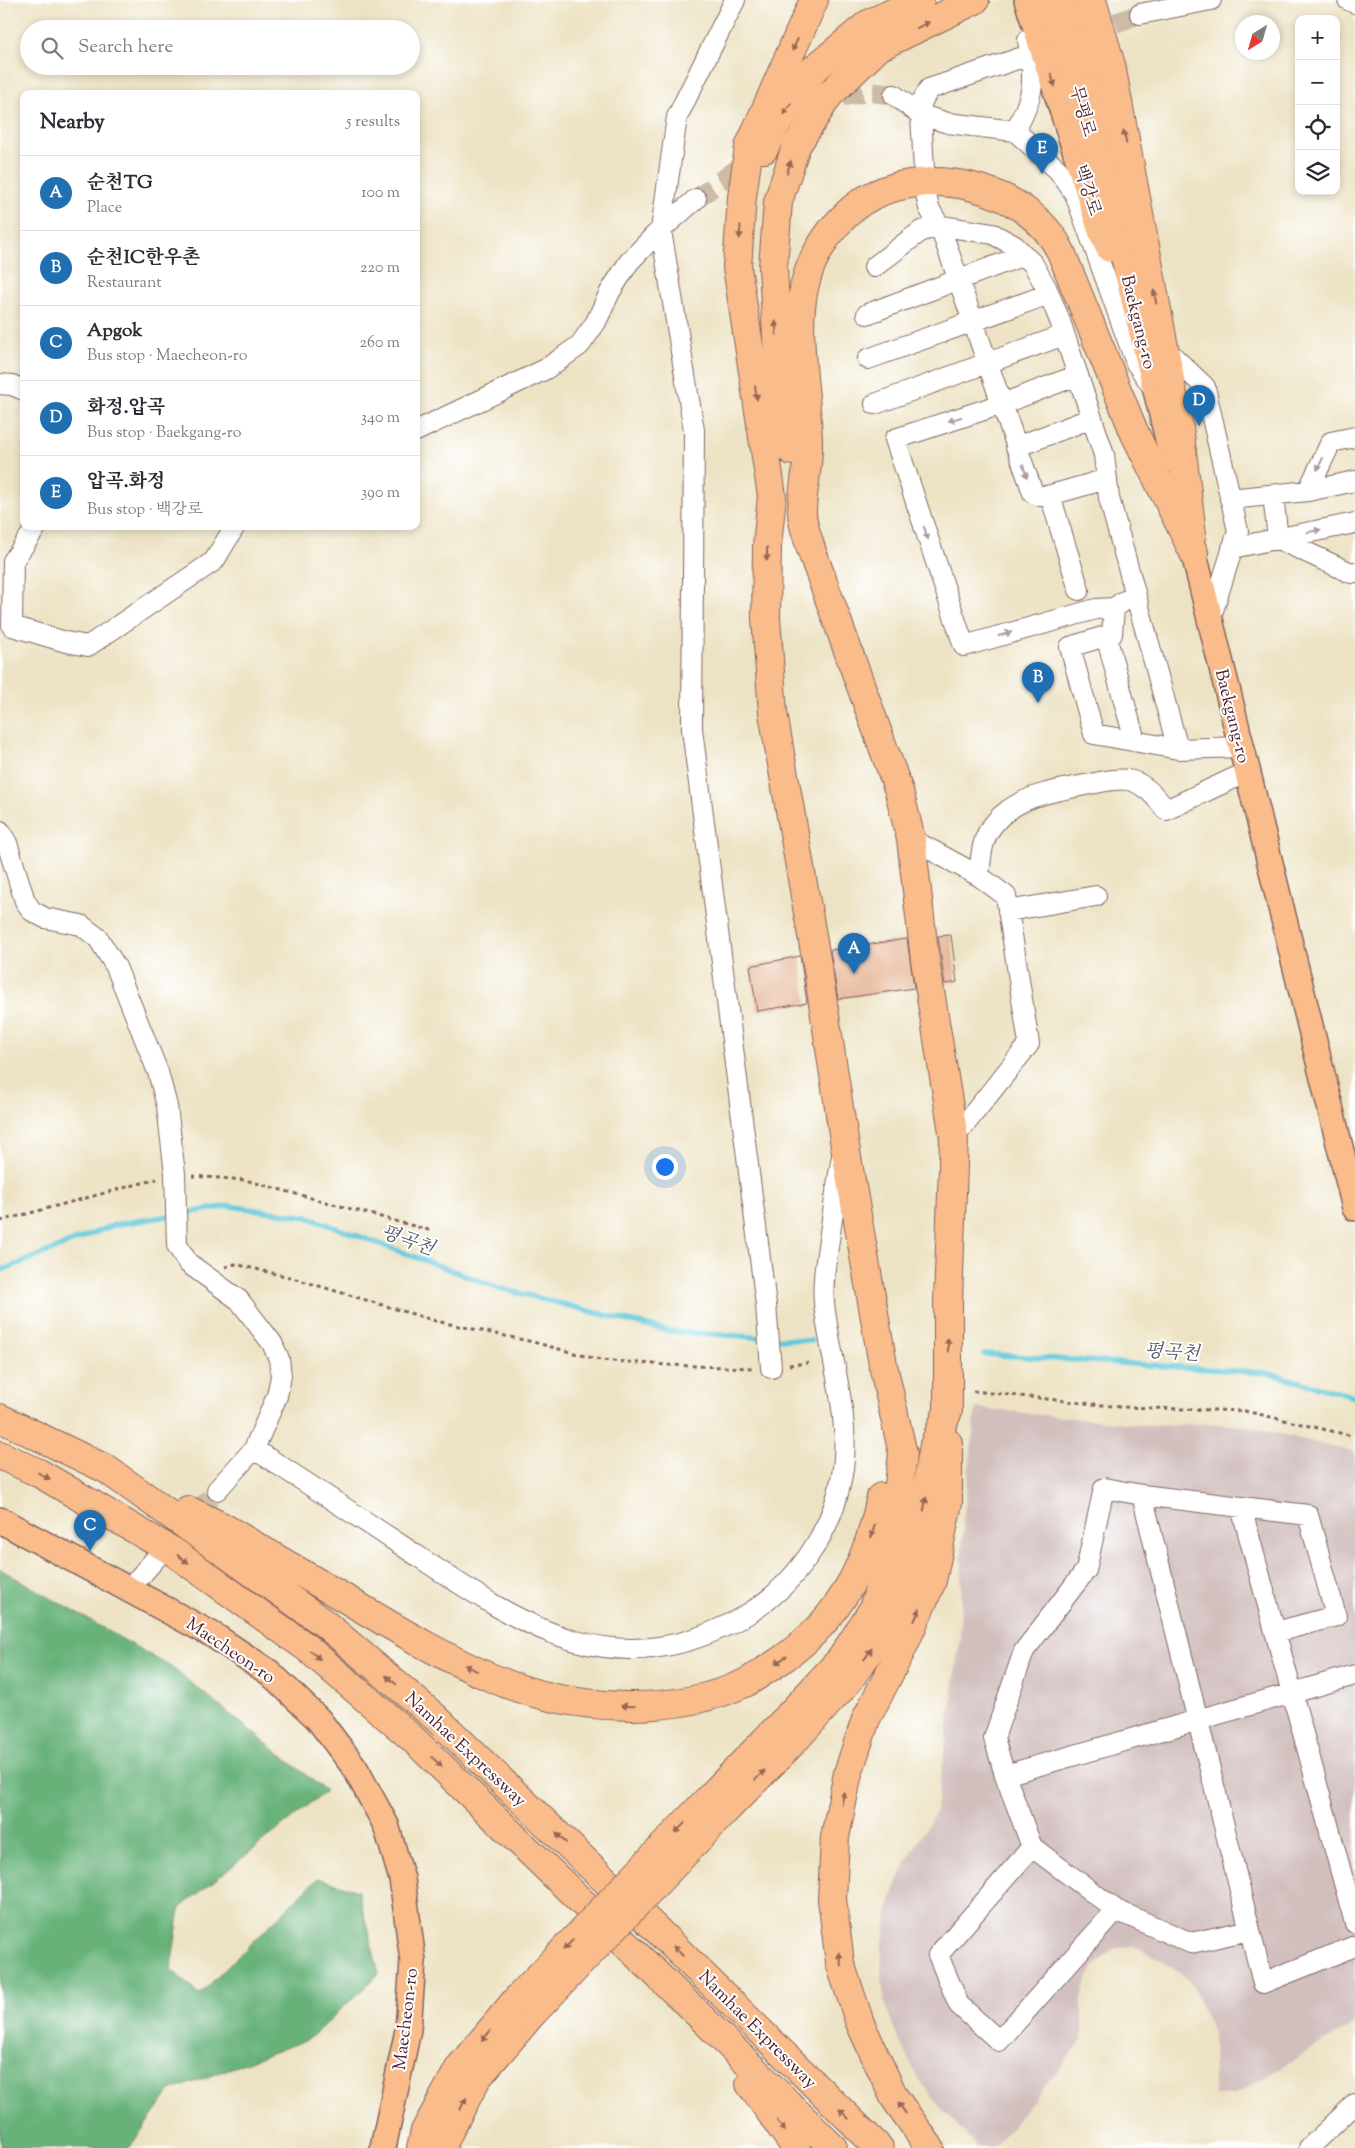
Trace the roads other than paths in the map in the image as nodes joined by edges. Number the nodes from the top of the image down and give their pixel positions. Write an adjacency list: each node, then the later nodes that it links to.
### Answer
1 (735, 0): 23 (street)
2 (814, 0): 19 (highway, one-way to 19)
3 (920, 0): 12 (highway)
4 (975, 0): 12 (highway, one-way to 4)
5 (1073, 0): 21 (main road, 백강로)
6 (1092, 0): 32 (highway, one-way to 6)
7 (1211, 0): 11 (street)
8 (1348, 0): 10 (street)
9 (1036, 3): 16 (street); 21 (highway, 무평로); 29 (main road, 백강로, one-way to 29)
10 (1355, 3)
11 (1140, 14)
12 (874, 35): 19 (highway, one-way to 19); 51 (highway, one-way to 12)
13 (1020, 58): 15 (street)
14 (894, 95): 15 (street)
15 (921, 115): 16 (street); 17 (street)
16 (1015, 131): 38 (street)
17 (924, 170)
18 (926, 195): 22 (street)
19 (742, 196): 75 (highway, one-way to 75)
20 (696, 199): 23 (street)
21 (1114, 222): 29 (main road, Baekgang-ro)
22 (940, 227): 24 (street); 25 (street); 26 (street)
23 (661, 230): 42 (street); 77 (street)
24 (1024, 255): 26 (street); 27 (street)
25 (874, 267)
26 (959, 280): 28 (street); 30 (street)
27 (1049, 294): 30 (street); 31 (street)
28 (867, 314)
29 (1139, 320): 32 (street); 38 (main road, Baekgang-ro)
30 (973, 321): 33 (street); 34 (street)
31 (1064, 335): 34 (street); 35 (street)
32 (1164, 349): 50 (street); 57 (highway)
33 (868, 358)
34 (987, 363): 39 (street); 40 (street)
35 (1078, 375): 40 (street); 41 (street)
36 (0, 384): 37 (street)
37 (20, 388)
38 (1158, 394): 57 (main road, Baekgang-ro)
39 (875, 404)
40 (1002, 404): 44 (street); 61 (street, one-way to 61)
41 (1092, 418): 44 (street); 45 (street)
42 (420, 429)
43 (1355, 436): 47 (street, one-way to 47)
44 (1016, 446): 48 (street, one-way to 48)
45 (1107, 479): 48 (street); 60 (street)
46 (1355, 481): 47 (street)
47 (1308, 491): 49 (street)
48 (1050, 495): 59 (street)
49 (1273, 495): 50 (street); 55 (street)
50 (1230, 499): 56 (street)
51 (802, 515): 57 (highway); 70 (highway)
52 (1355, 523): 55 (street, one-way to 52)
53 (34, 530): 63 (street)
54 (233, 530): 63 (street)
55 (1278, 539): 56 (street); 58 (street)
56 (1232, 548): 62 (street)
57 (1194, 552): 62 (main road, Baekgang-ro)
58 (1355, 572)
59 (1079, 590)
60 (1135, 592): 61 (street); 67 (street)
61 (1114, 608): 64 (street)
62 (1210, 620): 66 (main road, Baekgang-ro)
63 (4, 630)
64 (1106, 636): 65 (street); 65 (street)
65 (1134, 741): 67 (street)
66 (1241, 747): 67 (street); 68 (main road, Baekgang-ro)
67 (1178, 749)
68 (1247, 772): 71 (street); 76 (main road, Baekgang-ro)
69 (0, 831): 81 (street)
70 (911, 839): 71 (street); 74 (highway)
71 (979, 876): 73 (street)
72 (1096, 896): 73 (street)
73 (1008, 911): 74 (street)
74 (954, 1138): 78 (highway, one-way to 74)
75 (844, 1140): 79 (highway); 81 (street)
76 (1355, 1208)
77 (771, 1368)
78 (948, 1411): 95 (highway, one-way to 78); 110 (highway, one-way to 78)
79 (894, 1414): 83 (highway, one-way to 83); 95 (highway)
80 (0, 1418): 83 (highway, Namhae Expressway)
81 (254, 1448): 84 (street)
82 (0, 1455): 102 (highway, Namhae Expressway, one-way to 102)
83 (106, 1469): 109 (highway, Namhae Expressway, one-way to 83)
84 (217, 1490)
85 (1142, 1495): 86 (street); 93 (street); 94 (street)
86 (1241, 1507): 90 (street); 90 (street)
87 (0, 1520): 89 (main road, Maecheon-ro)
88 (157, 1557): 89 (street)
89 (130, 1588): 104 (main road, Maecheon-ro)
90 (1276, 1632): 92 (street)
91 (1355, 1675): 92 (street)
92 (1292, 1693): 93 (street); 98 (street)
93 (1198, 1720): 94 (street); 99 (street)
94 (1005, 1775): 96 (street)
95 (720, 1801): 101 (highway, bridge)
96 (1032, 1847): 97 (street); 97 (street)
97 (1116, 1910): 99 (street)
98 (1355, 1923)
99 (1250, 1930): 100 (street)
100 (1355, 1946)
101 (525, 2006): 105 (highway, one-way to 105); 106 (highway, one-way to 101)
102 (700, 2016): 107 (highway, one-way to 107); 108 (highway, Namhae Expressway)
103 (1355, 2104): 111 (street)
104 (383, 2148)
105 (421, 2148)
106 (443, 2148)
107 (796, 2148)
108 (833, 2148)
109 (879, 2148)
110 (930, 2148)
111 (1309, 2148)

